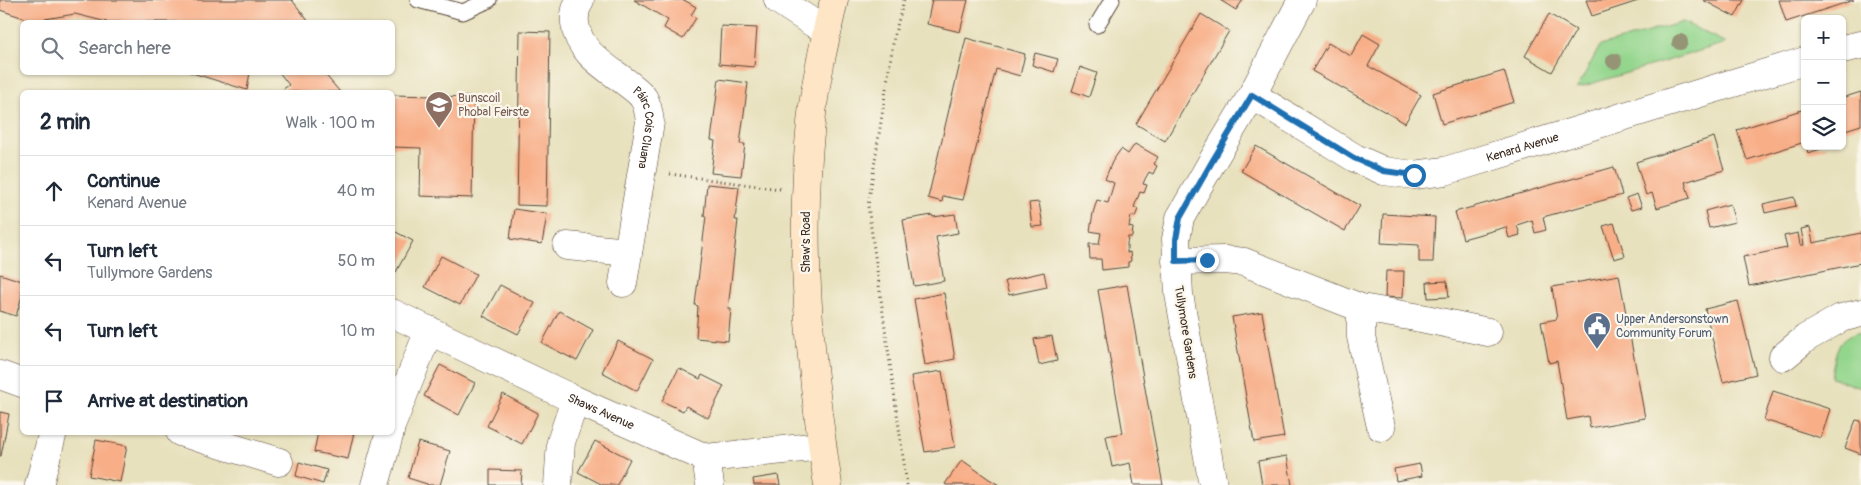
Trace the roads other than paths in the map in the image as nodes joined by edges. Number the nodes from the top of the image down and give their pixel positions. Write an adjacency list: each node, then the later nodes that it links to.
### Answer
1 (418, 0): 2 (lane)
2 (489, 0)
3 (580, 0): 15 (street, Páirc Cois Cluana)
4 (778, 0): 9 (street)
5 (834, 0): 9 (street, Shaw's Road)
6 (1112, 0): 8 (lane)
7 (1302, 0): 13 (street, Tullymore Gardens)
8 (1097, 25)
9 (828, 29): 32 (street, Shaw's Road)
10 (1861, 44): 11 (street)
11 (1846, 48)
12 (1801, 62): 13 (street, Kenard Avenue)
13 (1252, 95): 16 (street, Tullymore Gardens)
14 (567, 246): 15 (street)
15 (628, 252): 17 (street, Páirc Cois Cluana)
16 (1176, 261): 18 (street); 40 (street, Tullymore Gardens)
17 (623, 283)
18 (1361, 308): 22 (street); 28 (street)
19 (1861, 313): 23 (street)
20 (395, 314): 21 (street, Shaws Avenue)
21 (428, 330): 26 (street, Shaws Avenue); 27 (street)
22 (1488, 332)
23 (1783, 357)
24 (0, 375): 25 (street)
25 (20, 382)
26 (575, 400): 33 (street, Shaws Avenue); 37 (street)
27 (395, 416)
28 (1380, 427)
29 (52, 435): 35 (street)
30 (190, 435): 34 (street)
31 (389, 435): 36 (street)
32 (822, 446): 33 (street, Shaws Avenue); 39 (street, Shaw's Road)
33 (706, 458): 38 (street)
34 (279, 462)
35 (39, 485)
36 (376, 485)
37 (558, 485)
38 (710, 485)
39 (828, 485)
40 (1213, 485)

